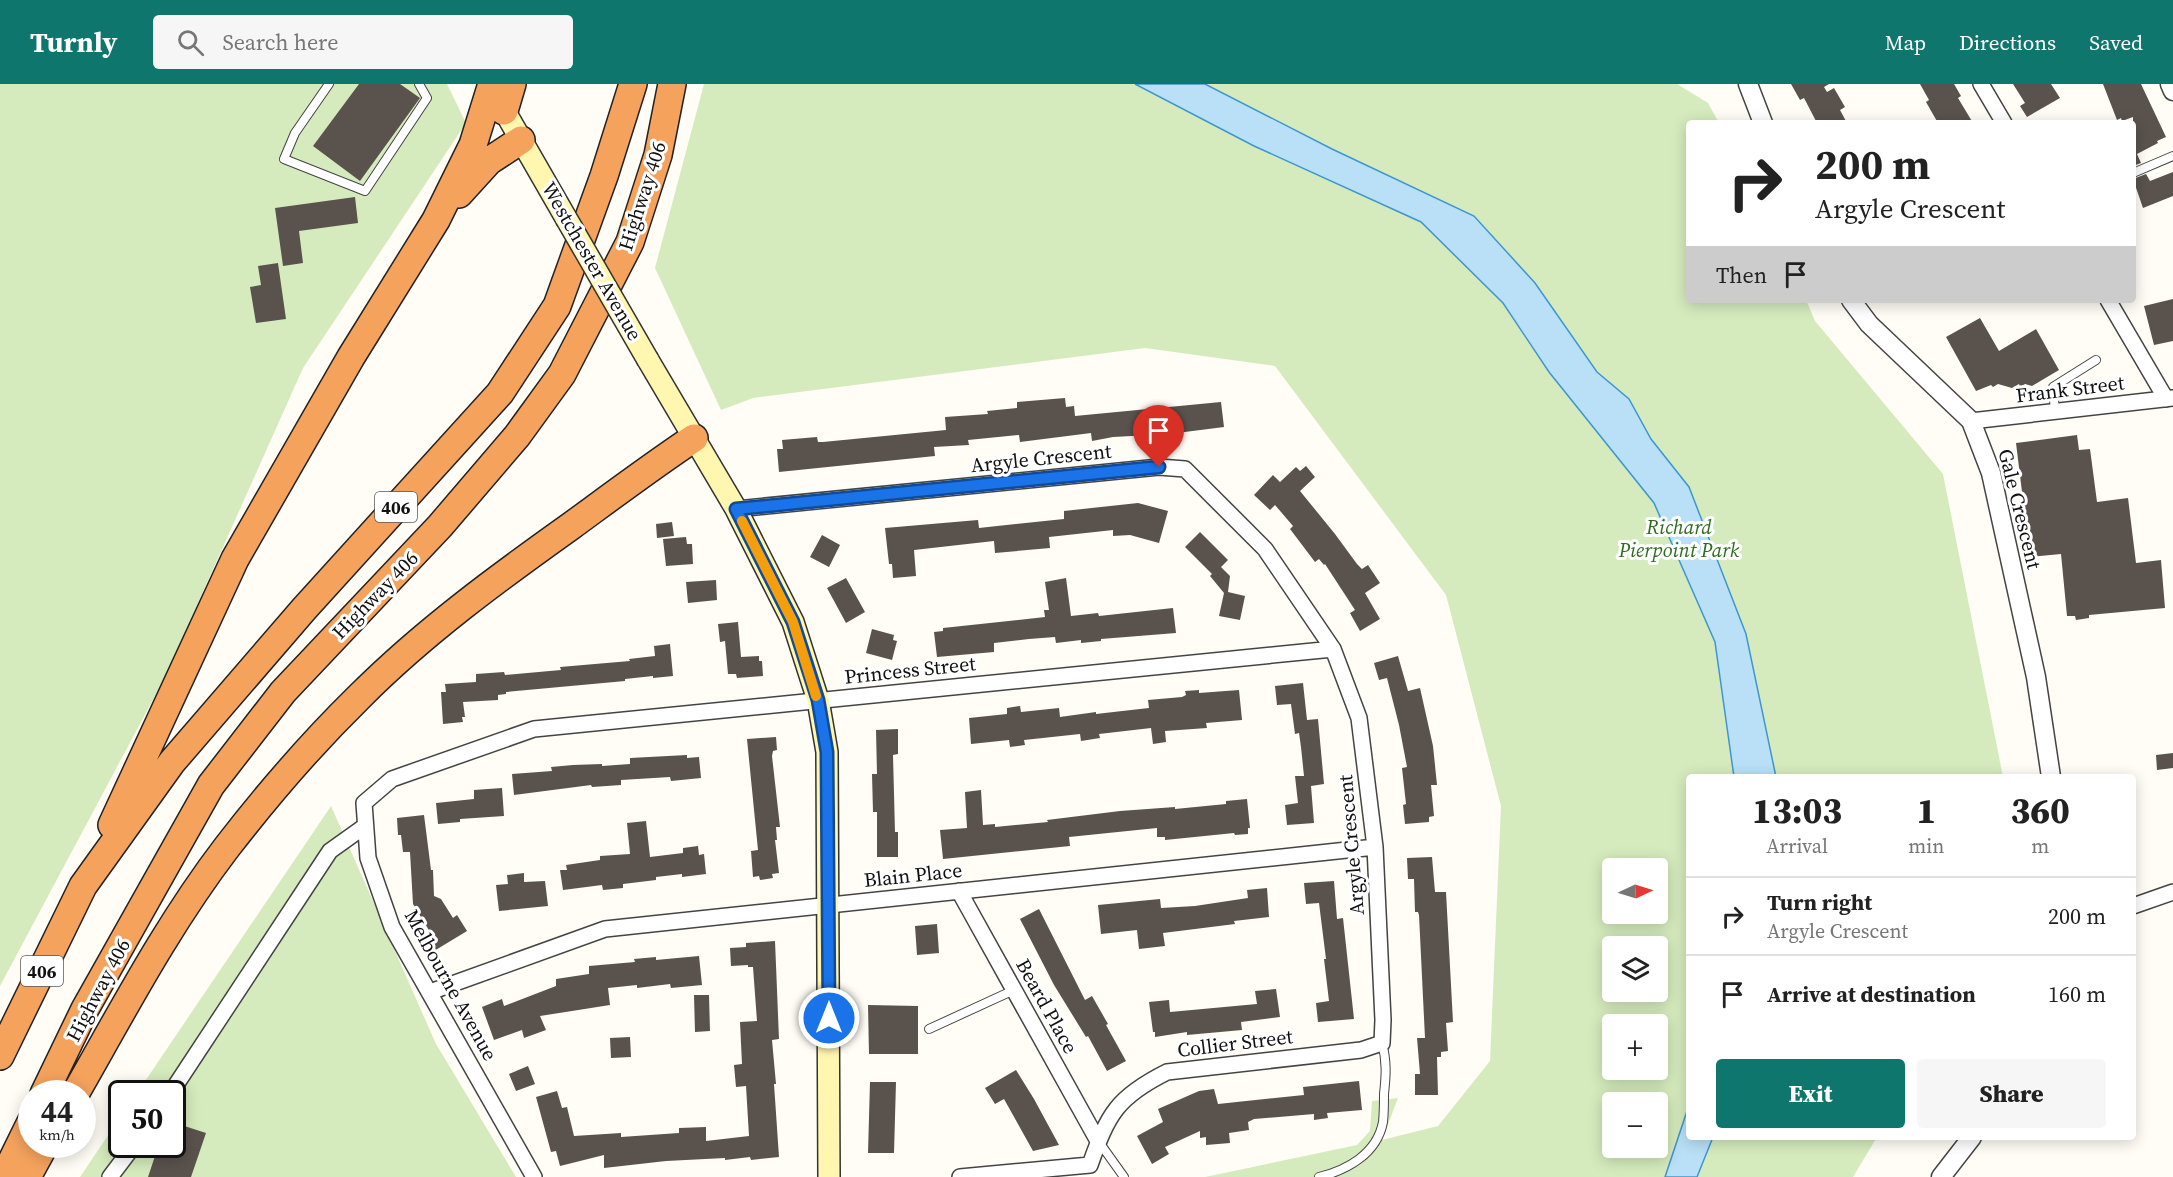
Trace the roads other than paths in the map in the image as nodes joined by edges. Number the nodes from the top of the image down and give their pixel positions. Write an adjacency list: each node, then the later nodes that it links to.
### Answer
1 (329, 84): 2 (lane)
2 (419, 84)
3 (633, 84): 33 (highway, Highway 406 / 406)
4 (672, 84): 15 (highway, Highway 406 / 406)
5 (680, 84): 15 (highway)
6 (1748, 84): 12 (street)
7 (1981, 84): 13 (street)
8 (2170, 84): 10 (street)
9 (497, 85): 11 (highway); 18 (highway)
10 (2173, 91)
11 (504, 111): 14 (main road, Westchester Avenue)
12 (1762, 120)
13 (2002, 120)
14 (521, 140): 18 (highway); 25 (main road, Westchester Avenue, bridge)
15 (658, 155): 43 (highway, Highway 406 / 406)
16 (2173, 156): 17 (lane)
17 (2136, 172)
18 (436, 220): 33 (highway)
19 (1853, 303): 24 (street, Gale Crescent)
20 (2110, 303): 22 (street)
21 (2096, 360): 23 (lane)
22 (2170, 399): 23 (street, Frank Street)
23 (2055, 412): 24 (street, Frank Street)
24 (1971, 421): 29 (street, Gale Crescent)
25 (694, 438): 26 (main road, Westchester Avenue); 44 (highway)
26 (736, 509): 27 (street, Argyle Crescent); 28 (main road, Westchester Avenue)
27 (1333, 649): 28 (street, Princess Street); 32 (street, Argyle Crescent)
28 (818, 700): 30 (street, Princess Street); 36 (main road, Westchester Avenue)
29 (2051, 774)
30 (364, 802): 31 (street, Melbourne Avenue)
31 (365, 826): 39 (street, Melbourne Avenue); 45 (street)
32 (1376, 847): 34 (street, Blain Place); 41 (street, Argyle Crescent)
33 (83, 886): 42 (highway, Highway 406 / 406)
34 (959, 891): 36 (street, Blain Place); 38 (street, Beard Place)
35 (2173, 892): 37 (street)
36 (828, 905): 39 (street, Blain Place); 55 (main road, Westchester Avenue)
37 (2136, 905)
38 (1014, 990): 40 (lane); 47 (street, Beard Place)
39 (430, 992): 54 (street, Melbourne Avenue)
40 (929, 1029)
41 (1382, 1043): 47 (street, Collier Street); 58 (lane)
42 (0, 1056)
43 (51, 1080)
44 (83, 1080)
45 (179, 1080)
46 (1970, 1140): 59 (street)
47 (1098, 1141): 56 (street, Collier Street); 57 (lane)
48 (18, 1148): 51 (highway)
49 (37, 1158): 52 (highway)
50 (124, 1158): 53 (street)
51 (4, 1177)
52 (27, 1177)
53 (110, 1177)
54 (534, 1177)
55 (829, 1177)
56 (960, 1177)
57 (1124, 1177)
58 (1318, 1177)
59 (1941, 1177)

